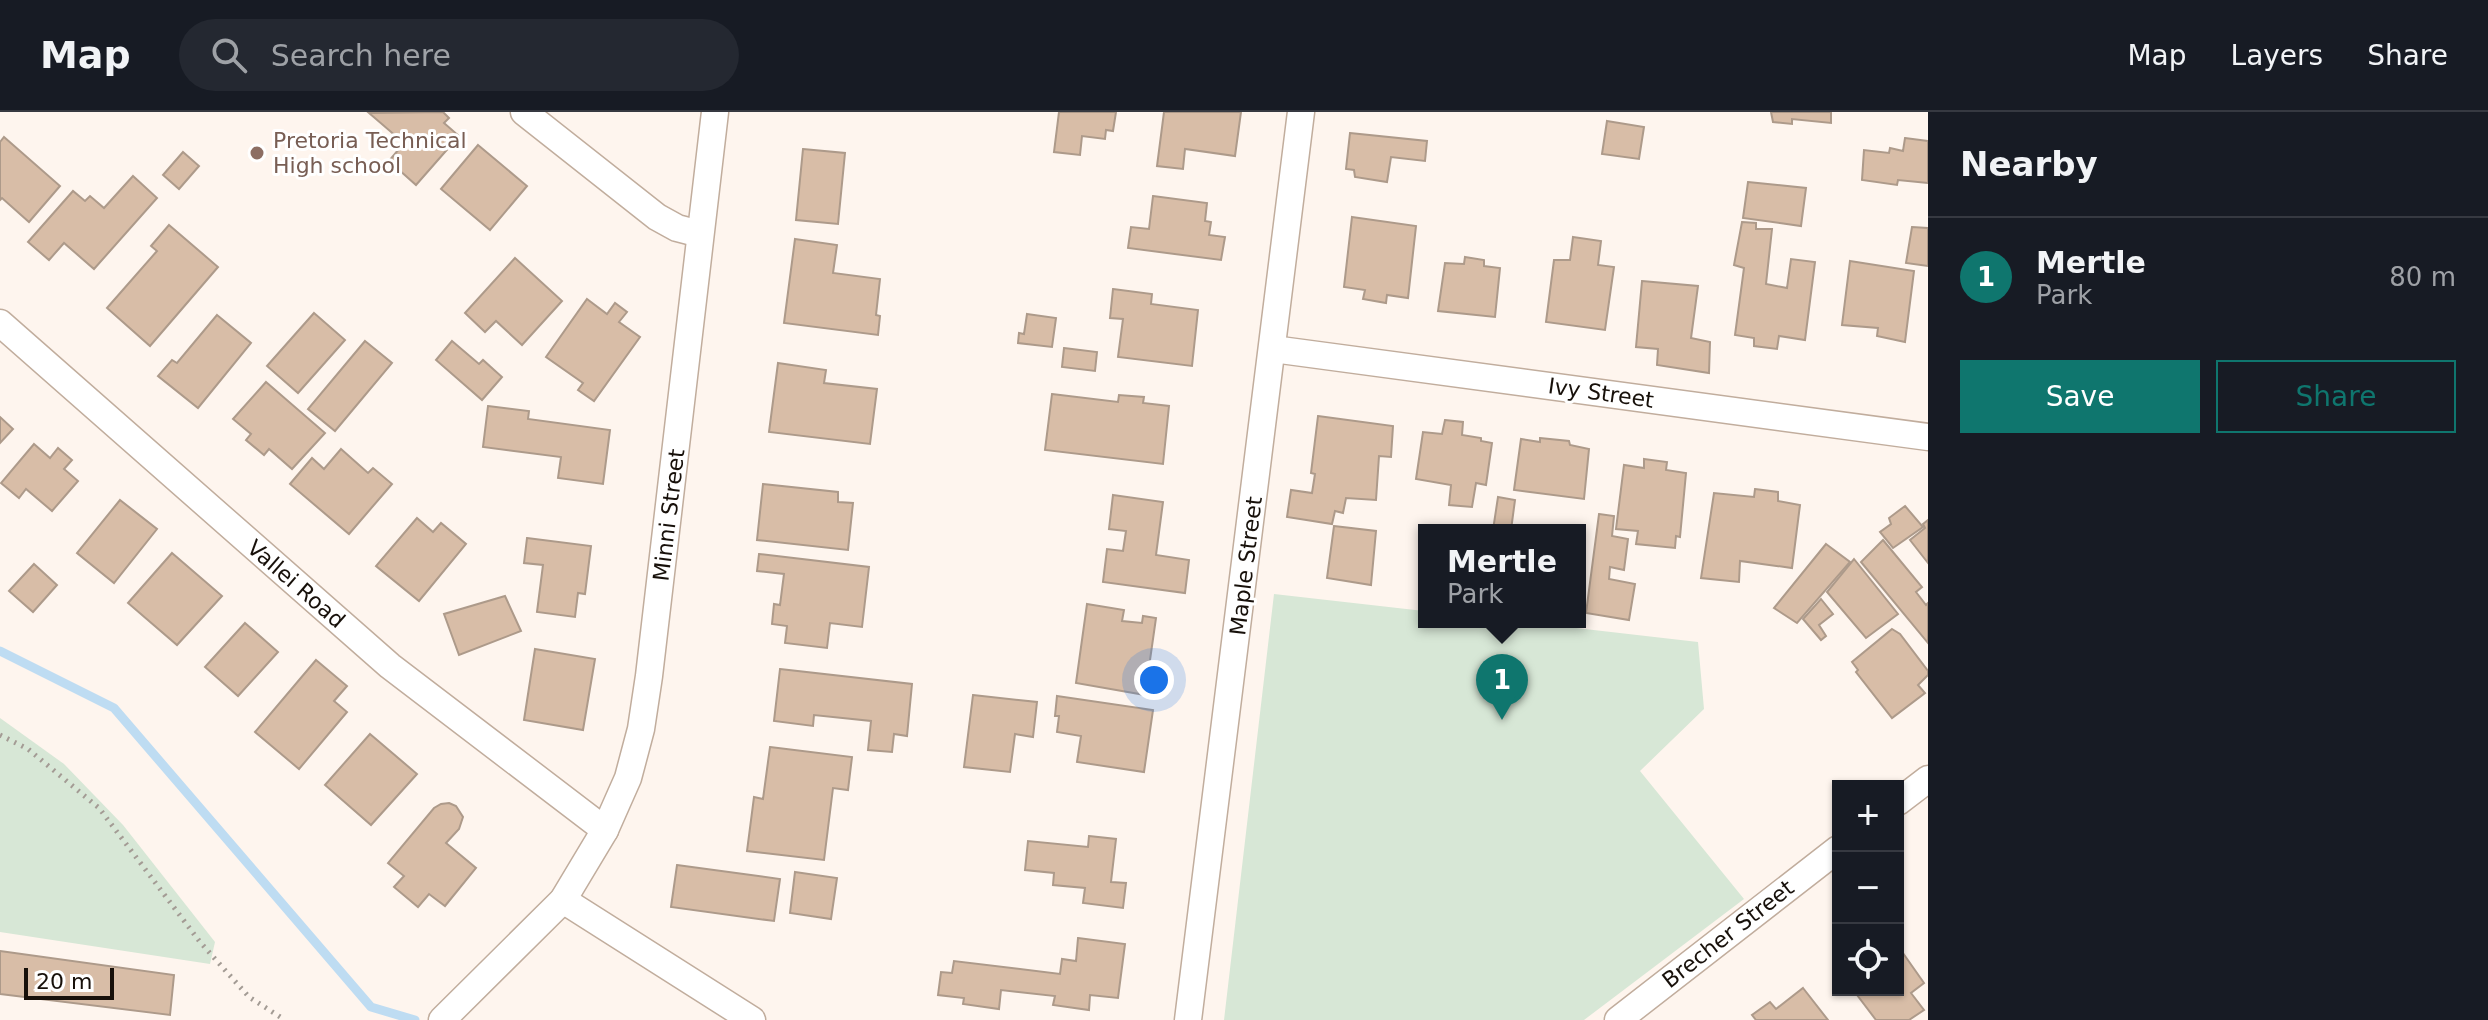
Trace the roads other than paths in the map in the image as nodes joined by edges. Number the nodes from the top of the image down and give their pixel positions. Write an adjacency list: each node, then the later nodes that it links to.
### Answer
1 (524, 112): 4 (street)
2 (715, 112): 4 (street, Minni Street)
3 (1301, 112): 6 (street, Maple Street)
4 (700, 234): 10 (street, Minni Street)
5 (0, 323): 10 (street, Vallei Road)
6 (1273, 349): 7 (street, Ivy Street); 15 (street, Maple Street)
7 (1928, 437)
8 (1928, 779): 9 (street)
9 (1904, 797)
10 (605, 830): 12 (street, Minni Street)
11 (1834, 852): 16 (street, Brecher Street)
12 (563, 900): 13 (street, Minni Street); 14 (street)
13 (448, 1014)
14 (752, 1020)
15 (1188, 1020)
16 (1618, 1020)

